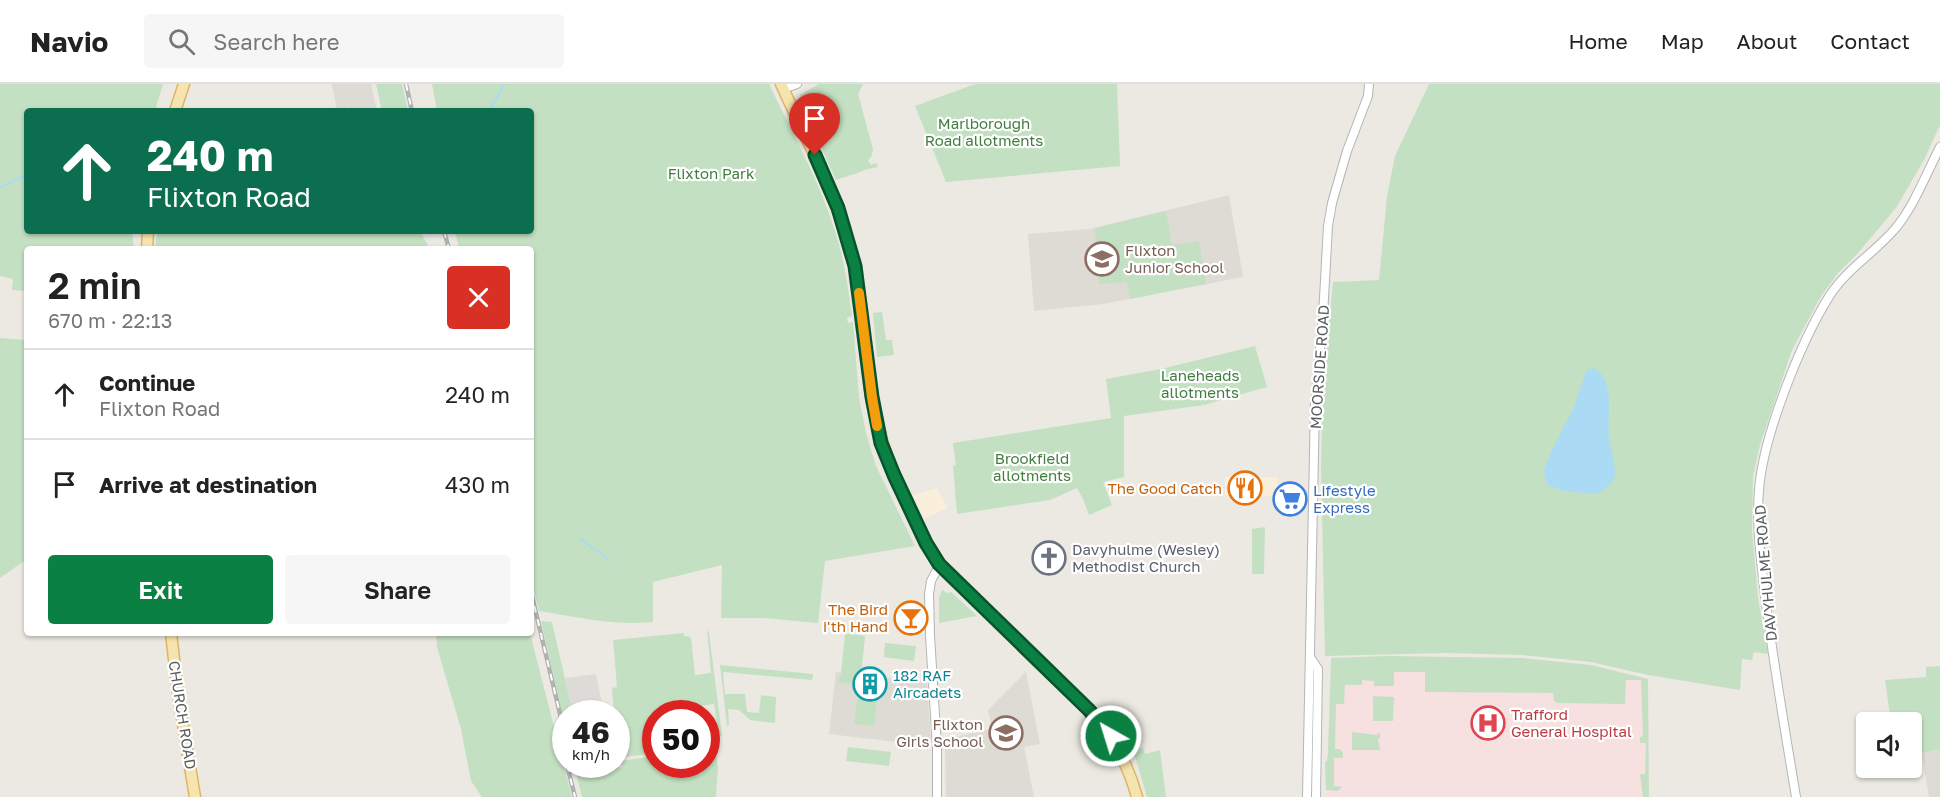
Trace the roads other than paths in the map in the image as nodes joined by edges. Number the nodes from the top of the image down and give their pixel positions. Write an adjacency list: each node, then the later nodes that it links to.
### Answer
1 (184, 84): 5 (main road)
2 (797, 84): 4 (street)
3 (1369, 84): 9 (street, MOORSIDE ROAD)
4 (782, 86): 7 (main road)
5 (176, 108)
6 (1940, 147): 15 (street, DAVYHULME ROAD)
7 (939, 564): 11 (street); 12 (main road)
8 (171, 636): 10 (main road, CHURCH ROAD)
9 (1313, 721): 13 (street, MOORSIDE ROAD); 14 (street, MOORSIDE ROAD)
10 (195, 797)
11 (937, 797)
12 (1137, 797)
13 (1307, 797)
14 (1316, 797)
15 (1796, 797)

